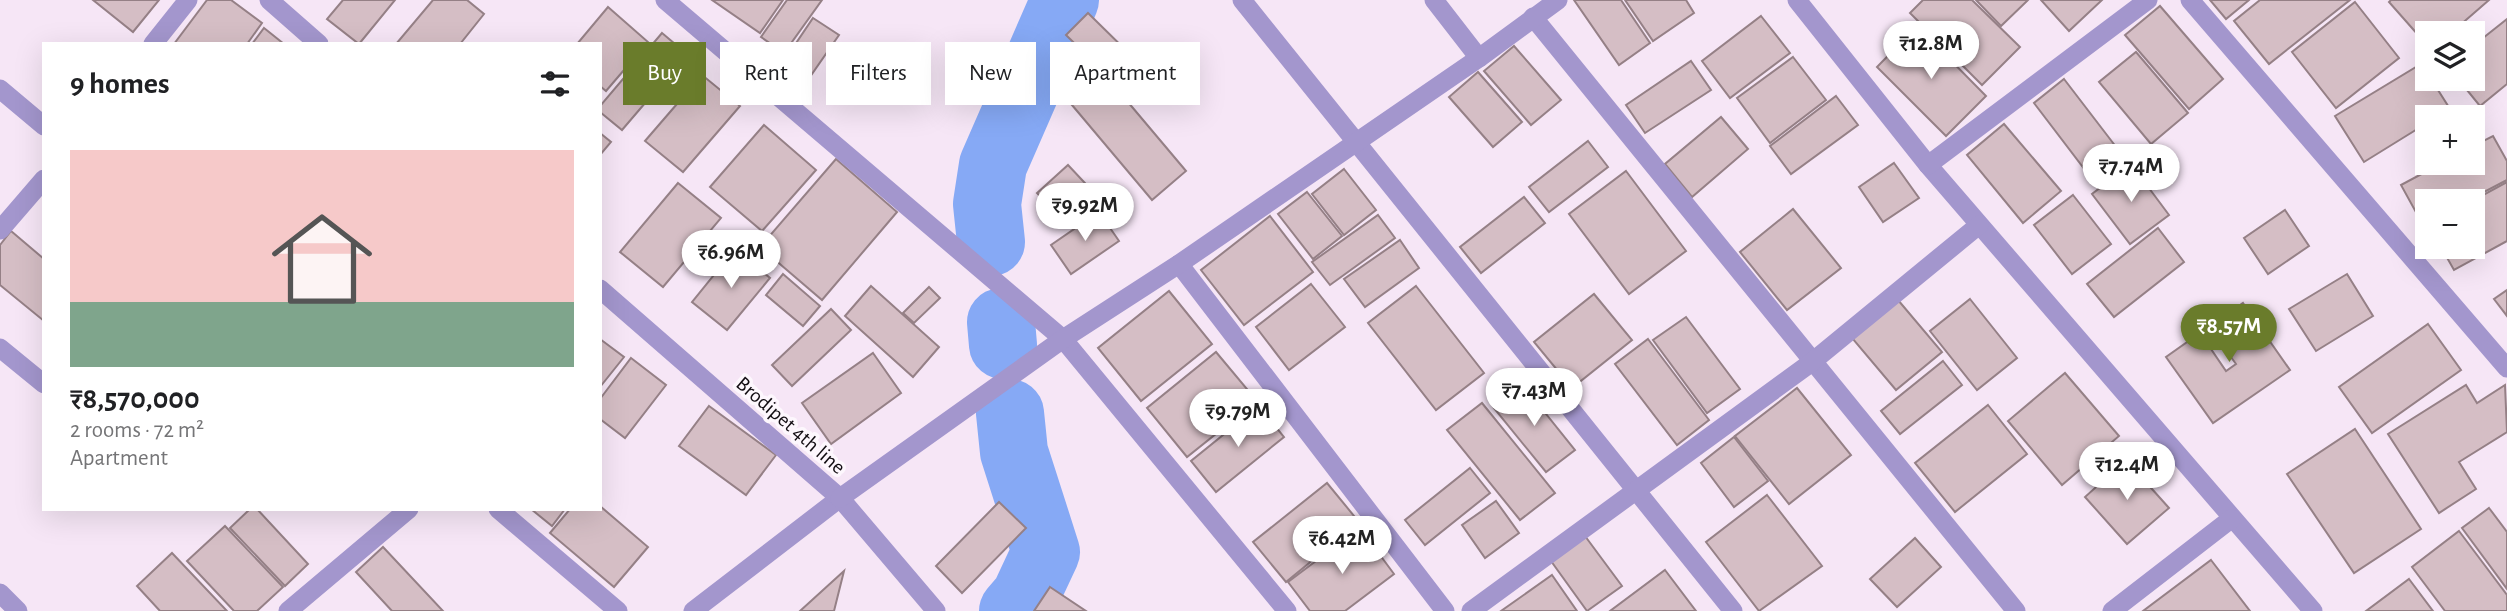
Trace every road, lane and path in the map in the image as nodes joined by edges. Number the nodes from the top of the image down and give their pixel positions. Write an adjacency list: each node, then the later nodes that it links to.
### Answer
1 (188, 0): 11 (street)
2 (269, 0): 12 (street)
3 (665, 0): 23 (street)
4 (1242, 0): 16 (street)
5 (1434, 0): 13 (street)
6 (1558, 0): 10 (street)
7 (1797, 0): 17 (street)
8 (2148, 0): 17 (street)
9 (2190, 0): 26 (street)
10 (1533, 17): 13 (street); 25 (street)
11 (155, 42)
12 (317, 42)
13 (1479, 58): 16 (street)
14 (0, 89): 15 (street)
15 (42, 124)
16 (1357, 141): 21 (street); 28 (street)
17 (1928, 165): 19 (street)
18 (42, 181): 20 (street)
19 (1979, 225): 25 (street); 32 (street)
20 (0, 230)
21 (1179, 264): 23 (street); 40 (street)
22 (602, 291): 29 (street, Brodipet 4th line)
23 (1063, 339): 29 (street); 39 (street)
24 (0, 348): 27 (street)
25 (1812, 362): 28 (street); 43 (street)
26 (2507, 368)
27 (42, 382)
28 (1637, 490): 41 (street); 42 (street)
29 (840, 498): 37 (street); 38 (street, Brodipet 4th line)
30 (407, 511): 35 (street)
31 (500, 511): 36 (street)
32 (2231, 519): 44 (street); 45 (street)
33 (0, 593): 34 (street)
34 (18, 611)
35 (288, 611)
36 (618, 611)
37 (693, 611)
38 (936, 611)
39 (1287, 611)
40 (1445, 611)
41 (1471, 611)
42 (1732, 611)
43 (2016, 611)
44 (2112, 611)
45 (2313, 611)

